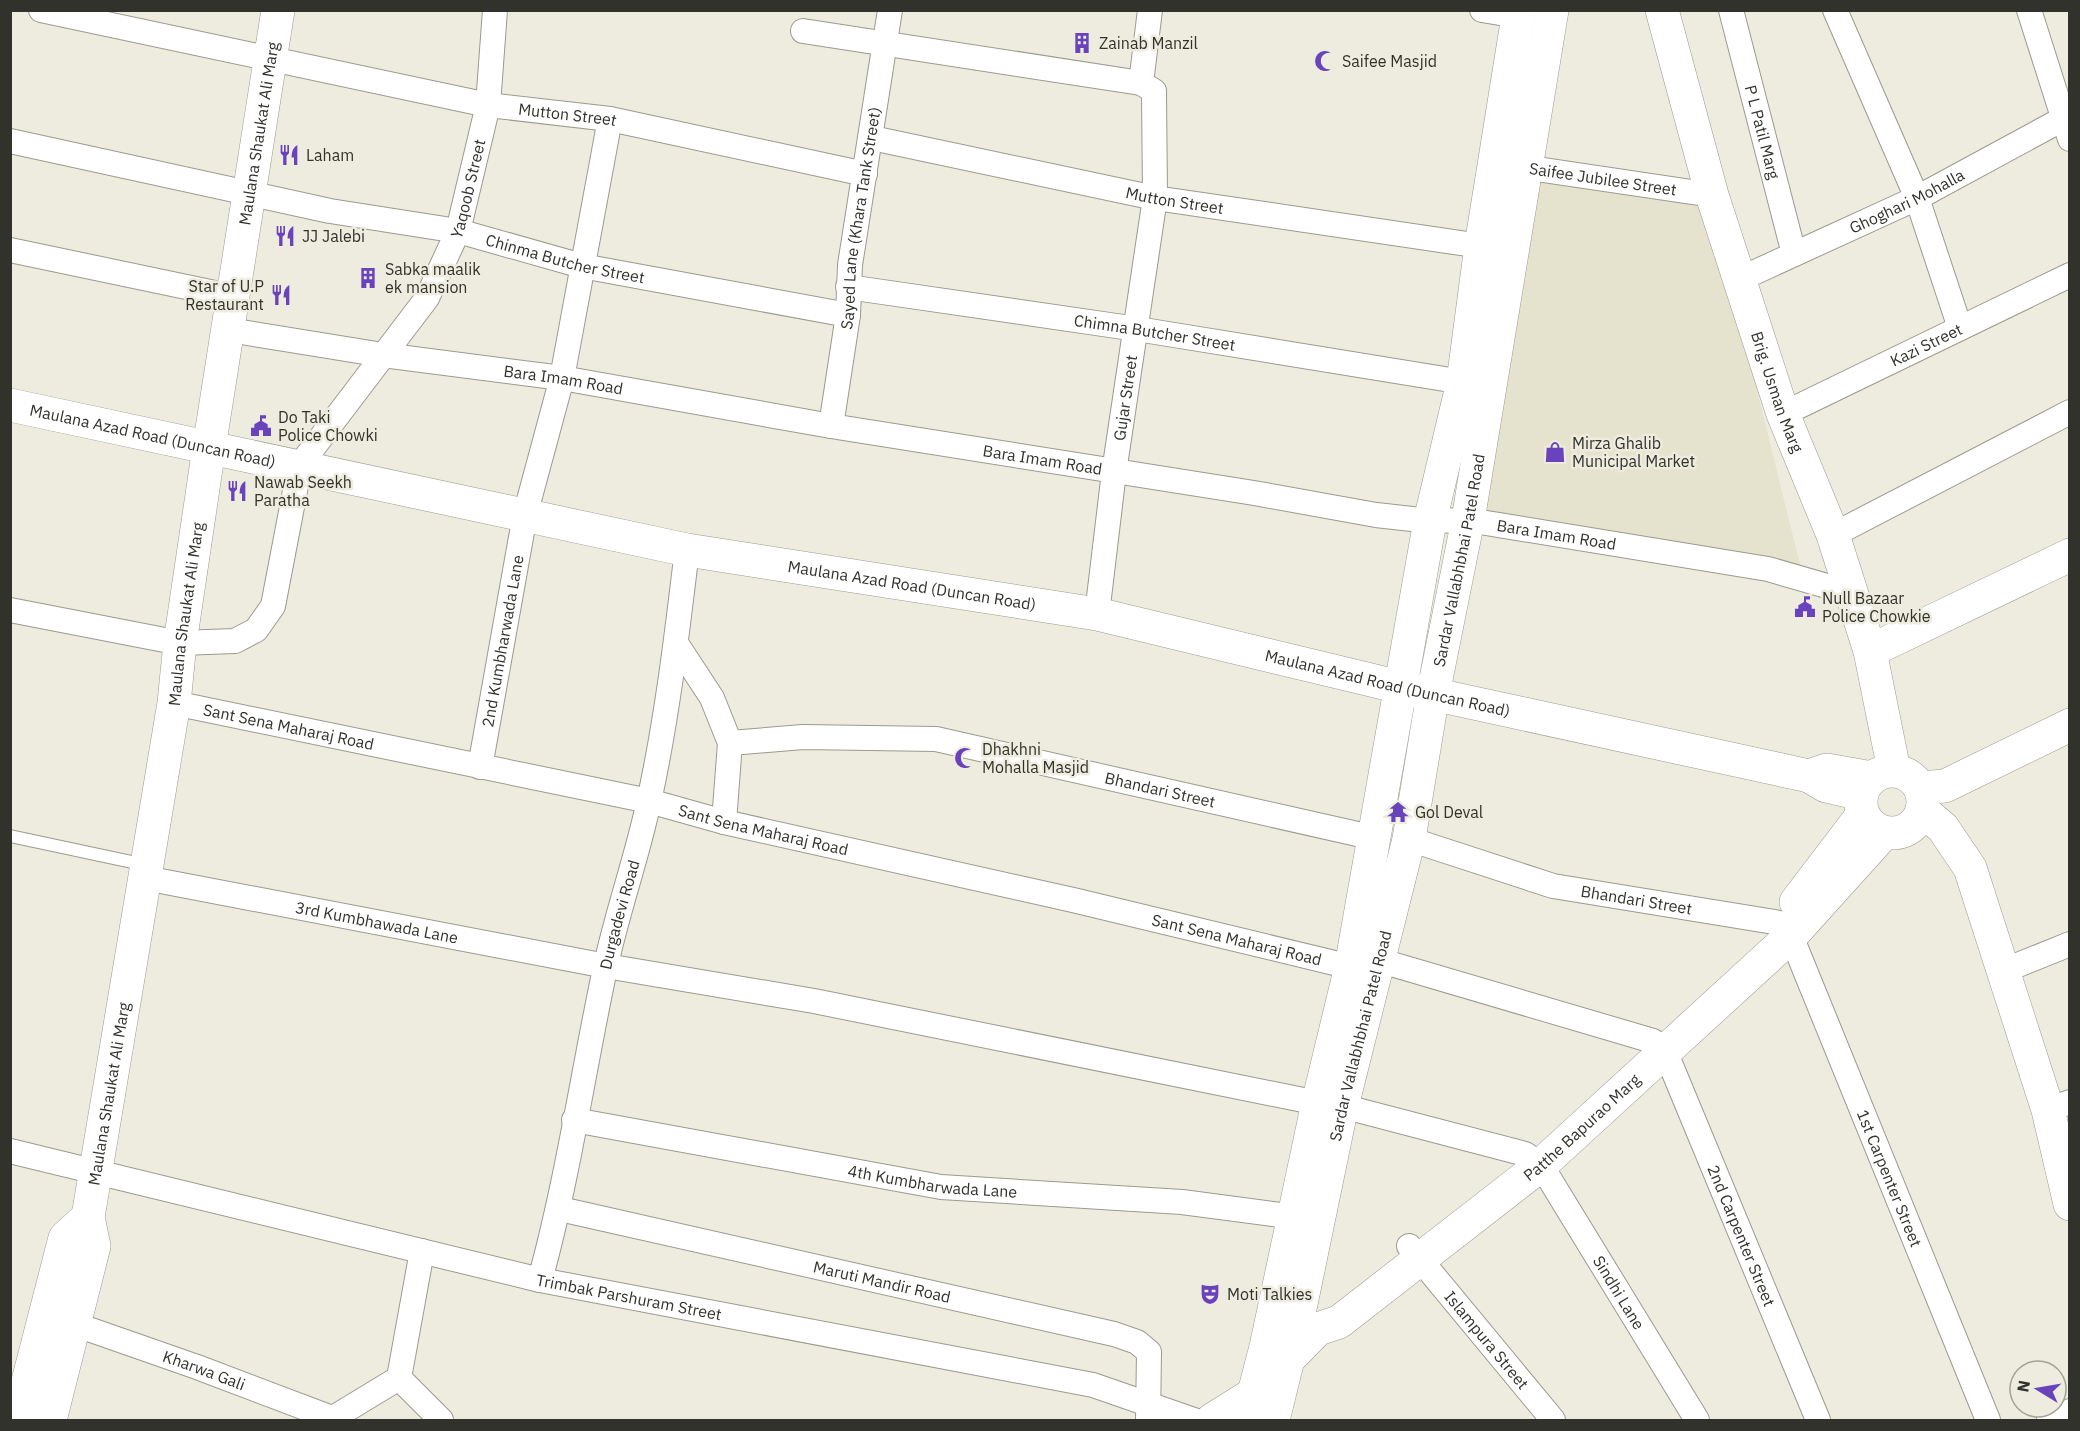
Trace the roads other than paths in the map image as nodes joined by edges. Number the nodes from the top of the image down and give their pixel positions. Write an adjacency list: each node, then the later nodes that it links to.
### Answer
1 (41, 10): 15 (street, Mutton Street)
2 (278, 10): 15 (main road, Maulana Shaukat Ali Marg)
3 (495, 10): 17 (street, Yaqoob Street)
4 (890, 10): 14 (street, Sayed Lane (Khara Tank Street))
5 (1150, 10): 16 (street)
6 (1482, 10): 12 (street)
7 (1552, 10): 22 (main road, Sardar Vallabhbhai Patel Road)
8 (1662, 10): 25 (main road, Brig. Usman Marg)
9 (1731, 10): 31 (street, P L Patil Marg)
10 (1835, 10): 27 (street)
11 (2029, 10): 19 (street)
12 (1519, 13): 22 (main road, Sardar Vallabhbhai Patel Road)
13 (803, 31): 14 (street)
14 (885, 42): 16 (street); 20 (street, Sayed Lane (Khara Tank Street))
15 (270, 58): 17 (street, Mutton Street); 24 (main road, Maulana Shaukat Ali Marg)
16 (1141, 83): 26 (street, Gujar Street)
17 (488, 105): 18 (street, Mutton Street); 28 (street, Yaqoob Street)
18 (609, 119): 23 (street, Mutton Street); 32 (street, 2nd Kumbharwada Lane)
19 (2068, 124): 27 (street, Ghoghari Mohalla)
20 (872, 138): 23 (street, Sayed Lane (Khara Tank Street)); 26 (street, Mutton Street)
21 (10, 141): 24 (street, Chinma Butcher Street)
22 (1510, 165): 25 (street, Saifee Jubilee Street); 29 (main road, Sardar Vallabhbhai Patel Road); 52 (main road, Sardar Vallabhbhai Patel Road)
23 (865, 174): 35 (street, Sayed Lane (Khara Tank Street))
24 (250, 192): 28 (street, Chinma Butcher Street); 36 (main road, Maulana Shaukat Ali Marg)
25 (1712, 195): 34 (main road, Brig. Usman Marg)
26 (1155, 198): 29 (street, Mutton Street); 39 (street, Gujar Street)
27 (1917, 198): 31 (street, Ghoghari Mohalla); 38 (street)
28 (458, 231): 32 (street, Chinma Butcher Street); 41 (street, Yaqoob Street)
29 (1481, 246): 43 (main road, Sardar Vallabhbhai Patel Road)
30 (10, 250): 36 (street)
31 (1794, 254): 34 (street, Ghoghari Mohalla)
32 (582, 266): 37 (street, Chinma Butcher Street); 42 (street, 2nd Kumbharwada Lane)
33 (2070, 274): 38 (street, Kazi Street)
34 (1740, 279): 46 (main road, Brig. Usman Marg)
35 (848, 287): 37 (street, Sayed Lane (Khara Tank Street)); 39 (street, Chimna Butcher Street)
36 (234, 297): 40 (main road, Maulana Shaukat Ali Marg)
37 (848, 315): 47 (street, Sayed Lane (Khara Tank Street))
38 (1960, 328): 46 (street, Kazi Street)
39 (1137, 329): 43 (street, Chimna Butcher Street); 50 (street, Gujar Street)
40 (229, 330): 41 (street, Bara Imam Road); 48 (main road, Maulana Shaukat Ali Marg)
41 (383, 355): 42 (street, Bara Imam Road); 49 (street, Yaqoob Street)
42 (562, 378): 47 (street, Bara Imam Road); 51 (street, 2nd Kumbharwada Lane)
43 (1463, 382): 53 (main road, Sardar Vallabhbhai Patel Road)
44 (10, 405): 48 (main road, Maulana Azad Road (Duncan Road))
45 (2070, 412): 54 (street)
46 (1783, 414): 54 (main road, Brig. Usman Marg)
47 (831, 426): 50 (street, Bara Imam Road)
48 (209, 448): 49 (main road, Maulana Azad Road (Duncan Road)); 60 (main road, Maulana Shaukat Ali Marg)
49 (300, 465): 51 (main road, Maulana Azad Road (Duncan Road)); 60 (street, Yaqoob Street)
50 (1114, 472): 53 (street, Bara Imam Road); 59 (street, Gujar Street)
51 (525, 515): 55 (main road, Maulana Azad Road (Duncan Road)); 68 (street, 2nd Kumbharwada Lane)
52 (1468, 520): 53 (street, Bara Imam Road); 57 (street, Bara Imam Road); 64 (main road, Sardar Vallabhbhai Patel Road)
53 (1430, 521): 63 (main road, Sardar Vallabhbhai Patel Road)
54 (1833, 535): 57 (main road, Brig. Usman Marg)
55 (687, 550): 59 (main road, Maulana Azad Road (Duncan Road)); 61 (street, Durgadevi Road)
56 (2070, 555): 62 (main road)
57 (1851, 593): 62 (main road, Brig. Usman Marg)
58 (10, 610): 60 (street, Yaqoob Street)
59 (1097, 614): 63 (main road, Maulana Azad Road (Duncan Road))
60 (180, 643): 65 (main road, Maulana Shaukat Ali Marg)
61 (676, 643): 67 (street); 70 (street, Durgadevi Road)
62 (1870, 651): 69 (main road, Brig. Usman Marg)
63 (1400, 687): 64 (main road, Maulana Azad Road (Duncan Road)); 73 (main road, Sardar Vallabhbhai Patel Road)
64 (1433, 694): 69 (main road, Maulana Azad Road (Duncan Road)); 74 (main road, Sardar Vallabhbhai Patel Road)
65 (174, 703): 68 (street, Sant Sena Maharaj Road); 75 (main road, Maulana Shaukat Ali Marg)
66 (2070, 725): 69 (main road)
67 (730, 743): 71 (street); 73 (street, Bhandari Street)
68 (480, 767): 70 (street, Sant Sena Maharaj Road)
69 (1888, 798): 76 (main road, Patthe Bapurao Marg); 80 (main road)
70 (649, 801): 71 (street, Sant Sena Maharaj Road); 79 (street, Durgadevi Road)
71 (724, 822): 78 (street, Sant Sena Maharaj Road)
72 (10, 836): 75 (lane)
73 (1375, 838): 78 (main road, Sardar Vallabhbhai Patel Road)
74 (1409, 839): 76 (street, Bhandari Street); 78 (main road, Sardar Vallabhbhai Patel Road)
75 (146, 872): 79 (street, 3rd Kumbhawada Lane); 87 (main road, Maulana Shaukat Ali Marg)
76 (1785, 930): 81 (main road, Patthe Bapurao Marg); 111 (street, 1st Carpenter Street)
77 (2070, 944): 80 (street)
78 (1365, 964): 81 (street, Sant Sena Maharaj Road); 82 (main road, Sardar Vallabhbhai Patel Road)
79 (606, 966): 82 (street, 3rd Kumbhawada Lane); 84 (street, Durgadevi Road)
80 (2003, 970): 83 (main road)
81 (1659, 1046): 86 (main road, Patthe Bapurao Marg); 110 (street, 2nd Carpenter Street)
82 (1330, 1104): 86 (street, 3rd Kumbhawada Lane); 91 (main road, Sardar Vallabhbhai Patel Road); 96 (main road, Sardar Vallabhbhai Patel Road)
83 (2059, 1106): 88 (main road)
84 (574, 1120): 89 (street, Durgadevi Road); 91 (street, 4th Kumbharwada Lane)
85 (10, 1151): 87 (street, Trimbak Parshuram Street)
86 (1533, 1160): 93 (main road, Patthe Bapurao Marg); 109 (street, Sindhi Lane)
87 (97, 1170): 90 (main road, Maulana Shaukat Ali Marg); 92 (street, Trimbak Parshuram Street)
88 (2070, 1204)
89 (560, 1209): 94 (street, Durgadevi Road); 100 (street, Maruti Mandir Road)
90 (88, 1216): 95 (main road, Maulana Shaukat Ali Marg); 102 (main road)
91 (1295, 1217): 98 (main road, Sardar Vallabhbhai Patel Road)
92 (422, 1251): 94 (street, Trimbak Parshuram Street); 97 (street)
93 (1414, 1252): 96 (main road, Patthe Bapurao Marg); 108 (street, Islampura Street)
94 (540, 1280): 100 (street, Trimbak Parshuram Street)
95 (74, 1324): 101 (street, Kharwa Gali); 103 (main road, Maulana Shaukat Ali Marg)
96 (1287, 1359): 98 (main road, Patthe Bapurao Marg); 107 (main road, Sardar Vallabhbhai Patel Road)
97 (399, 1378): 101 (street); 104 (street)
98 (1251, 1407): 106 (main road, Patthe Bapurao Marg)
99 (2070, 1411): 112 (street)
100 (1148, 1412): 105 (street, Trimbak Parshuram Street)
101 (335, 1419)
102 (18, 1420)
103 (50, 1420)
104 (441, 1420)
105 (1194, 1420)
106 (1212, 1420)
107 (1274, 1420)
108 (1553, 1420)
109 (1697, 1420)
110 (1818, 1420)
111 (1988, 1420)
112 (2049, 1420)

